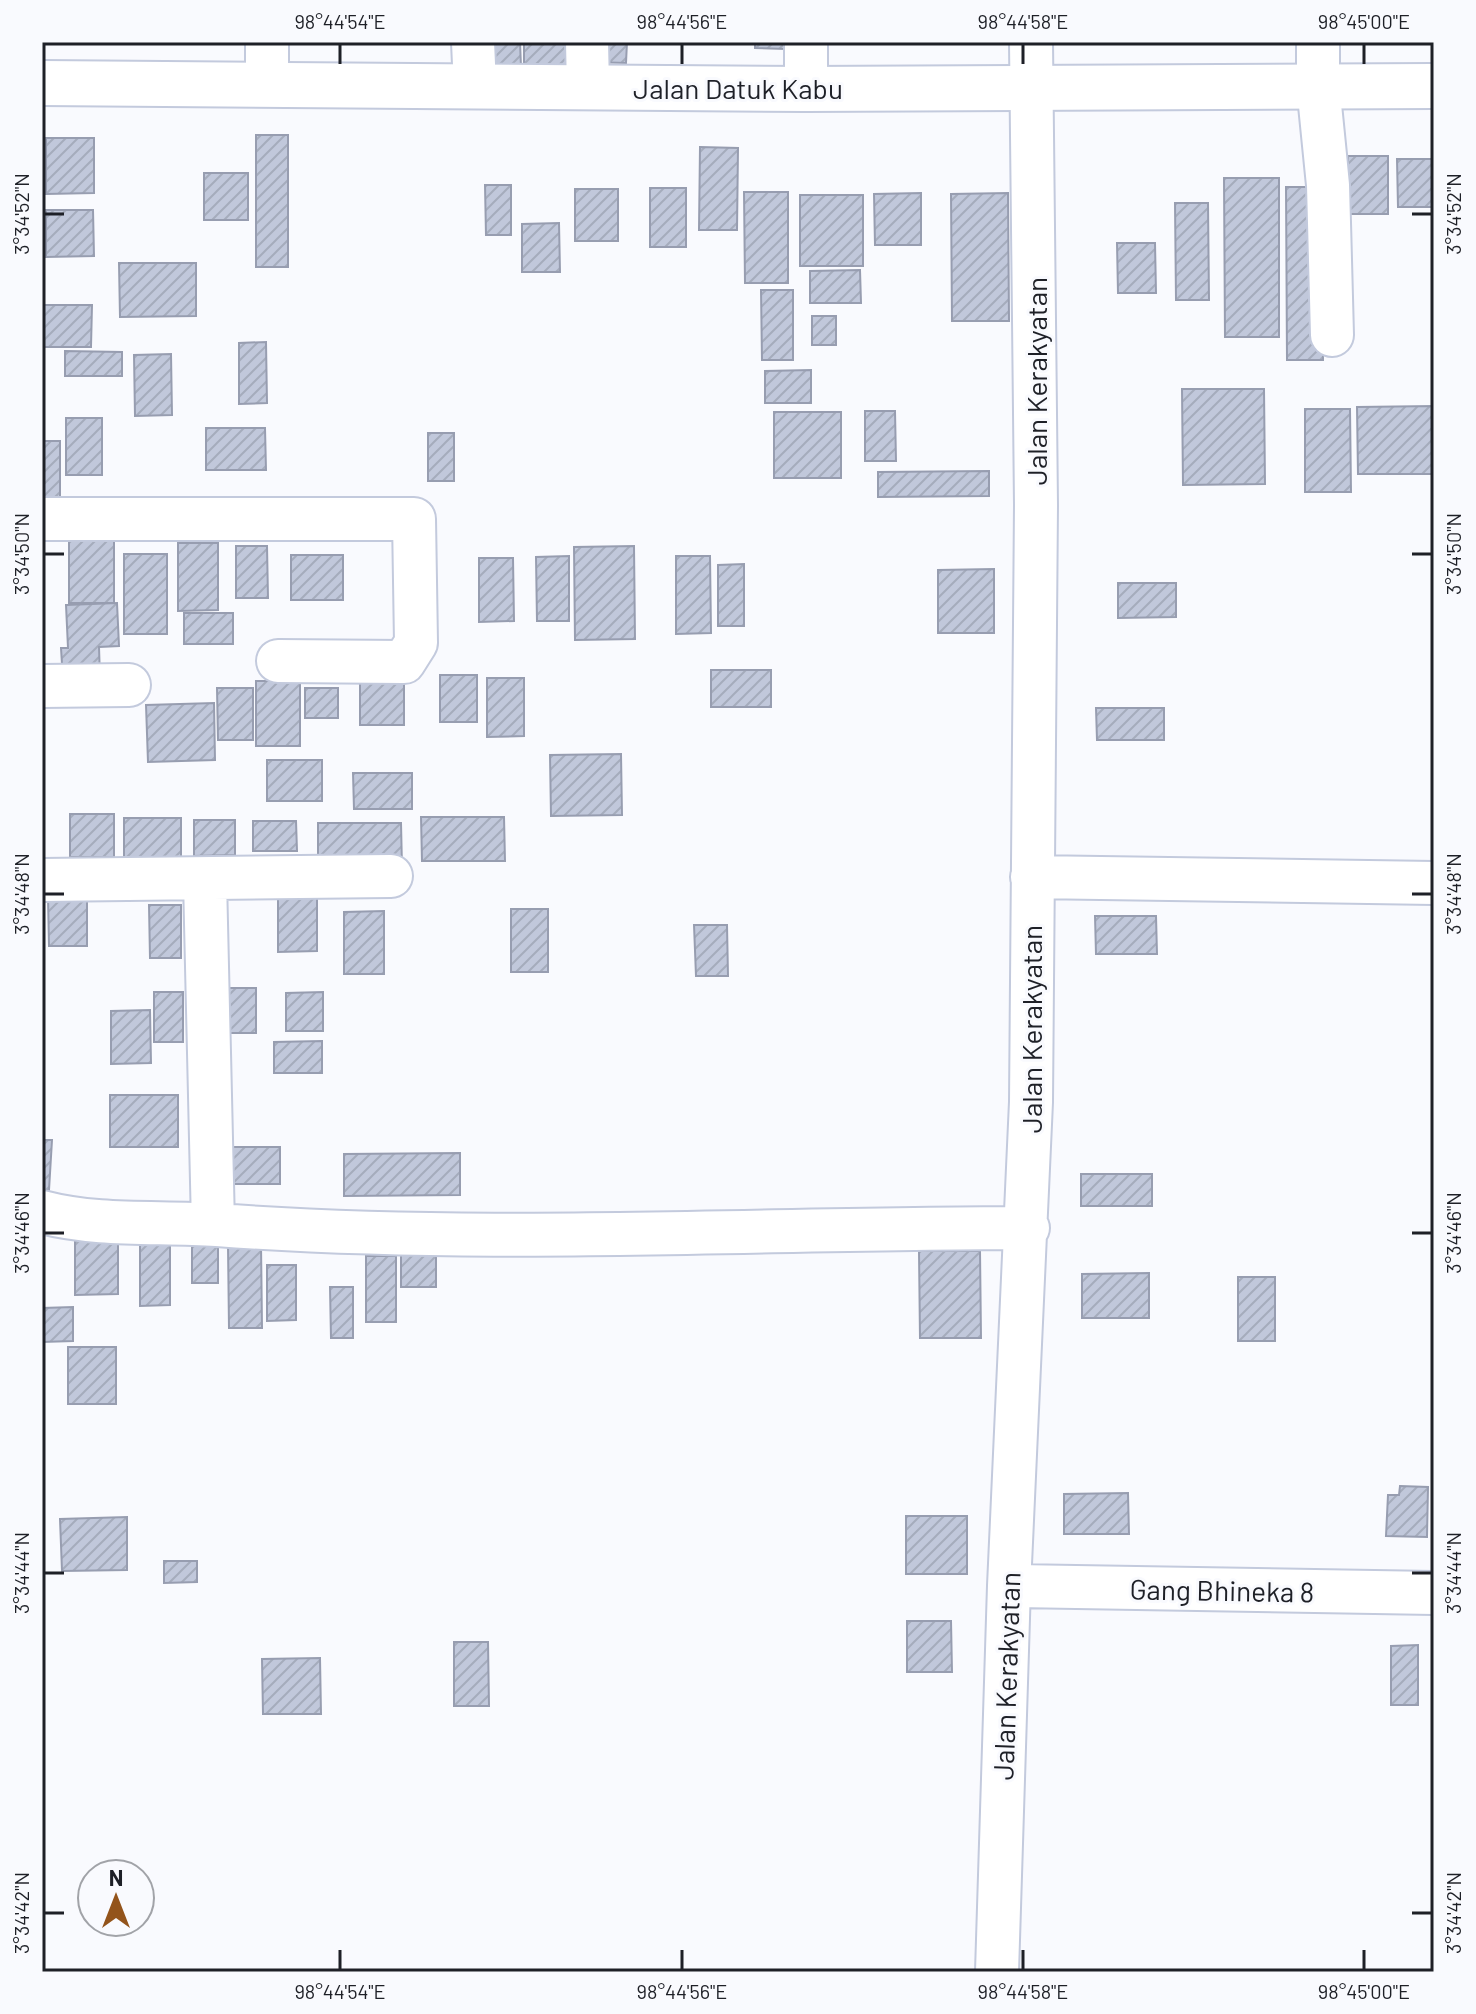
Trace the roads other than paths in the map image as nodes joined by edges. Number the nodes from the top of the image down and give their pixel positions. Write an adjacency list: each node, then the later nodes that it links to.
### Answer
1 (473, 42): 11 (street)
2 (587, 42): 12 (street)
3 (806, 42): 13 (street)
4 (1031, 42): 8 (street, Jalan Kerakyatan)
5 (1318, 42): 9 (street)
6 (267, 62): 7 (street, Jalan Datuk Kabu); 11 (street, Jalan Datuk Kabu)
7 (42, 83)
8 (1031, 85): 9 (street, Jalan Datuk Kabu); 13 (street, Jalan Datuk Kabu); 20 (street, Jalan Kerakyatan)
9 (1318, 85): 10 (street, Jalan Datuk Kabu); 14 (street)
10 (1434, 86)
11 (475, 87): 12 (street, Jalan Datuk Kabu)
12 (588, 87): 13 (street, Jalan Datuk Kabu)
13 (806, 89)
14 (1332, 335)
15 (42, 519): 16 (street)
16 (278, 661)
17 (129, 685): 18 (street)
18 (42, 686)
19 (391, 876): 22 (street)
20 (1032, 877): 23 (street); 26 (street, Jalan Kerakyatan)
21 (42, 880): 22 (street)
22 (205, 880): 25 (street)
23 (1434, 883)
24 (42, 1212): 25 (street)
25 (213, 1225): 26 (street)
26 (1028, 1228): 27 (street, Jalan Kerakyatan)
27 (1009, 1586): 28 (street, Gang Bhineka 8); 29 (street, Jalan Kerakyatan)
28 (1434, 1593)
29 (997, 1972)

